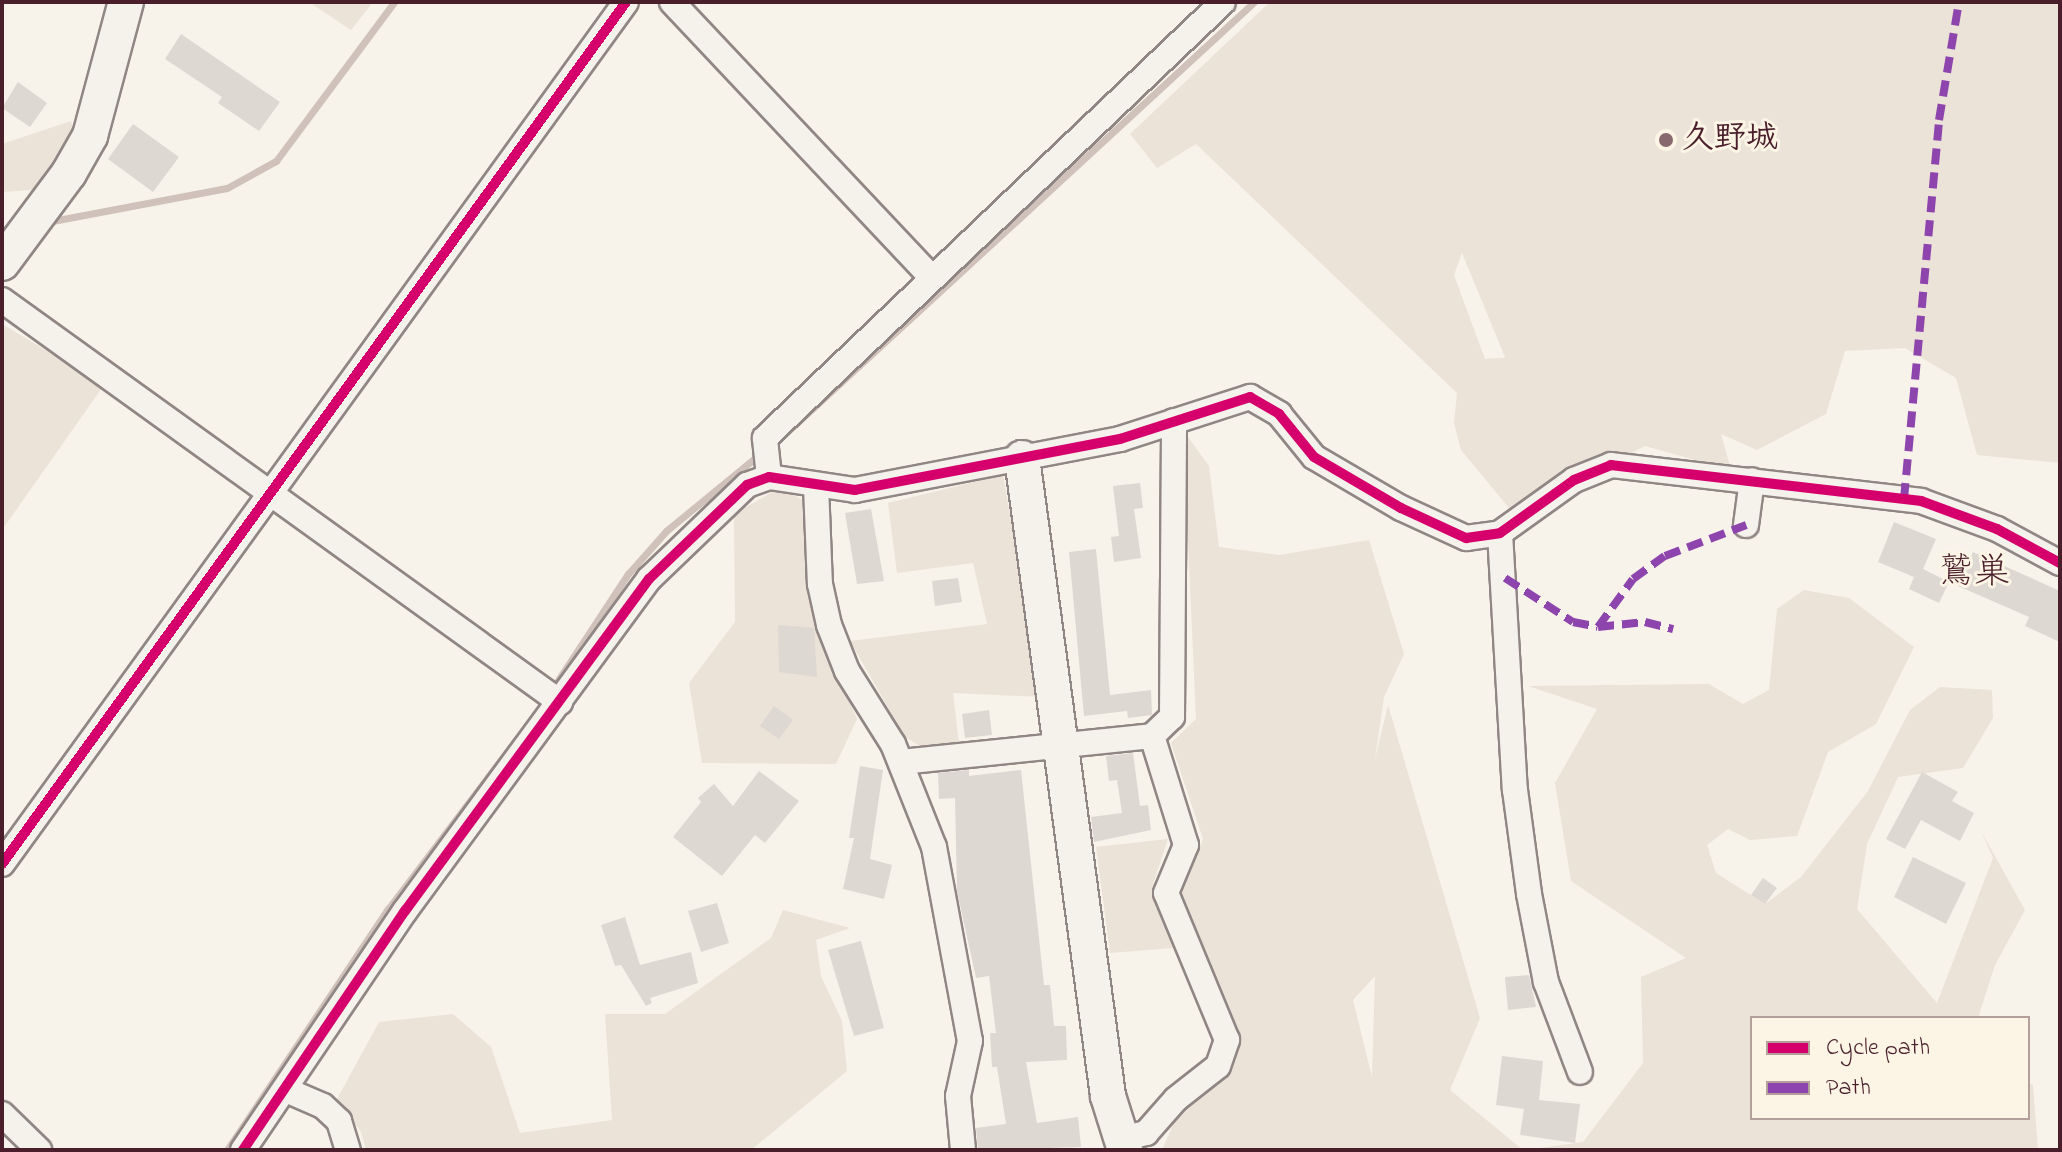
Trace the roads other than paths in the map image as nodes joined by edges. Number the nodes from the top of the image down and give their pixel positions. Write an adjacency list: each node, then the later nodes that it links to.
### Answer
1 (126, 2): 5 (street)
2 (626, 2): 13 (street)
3 (672, 2): 6 (street)
4 (1223, 2): 6 (street)
5 (2, 263)
6 (932, 278): 10 (street)
7 (2, 300): 13 (street)
8 (1174, 421): 9 (street); 15 (street); 18 (street)
9 (1022, 458): 12 (street); 19 (street)
10 (769, 477): 12 (street); 17 (street)
11 (1752, 480): 14 (street); 15 (street); 16 (street)
12 (816, 486): 20 (street)
13 (270, 491): 17 (street); 21 (street)
14 (1746, 525)
15 (1500, 533): 22 (street)
16 (2060, 563)
17 (560, 702): 23 (street)
18 (1152, 736): 19 (street); 25 (street)
19 (1062, 746): 20 (street); 25 (street)
20 (901, 762): 29 (street)
21 (2, 864)
22 (1580, 1072)
23 (286, 1090): 27 (street); 28 (street)
24 (2, 1114): 26 (street)
25 (1124, 1144)
26 (39, 1150)
27 (243, 1150)
28 (348, 1150)
29 (963, 1150)

